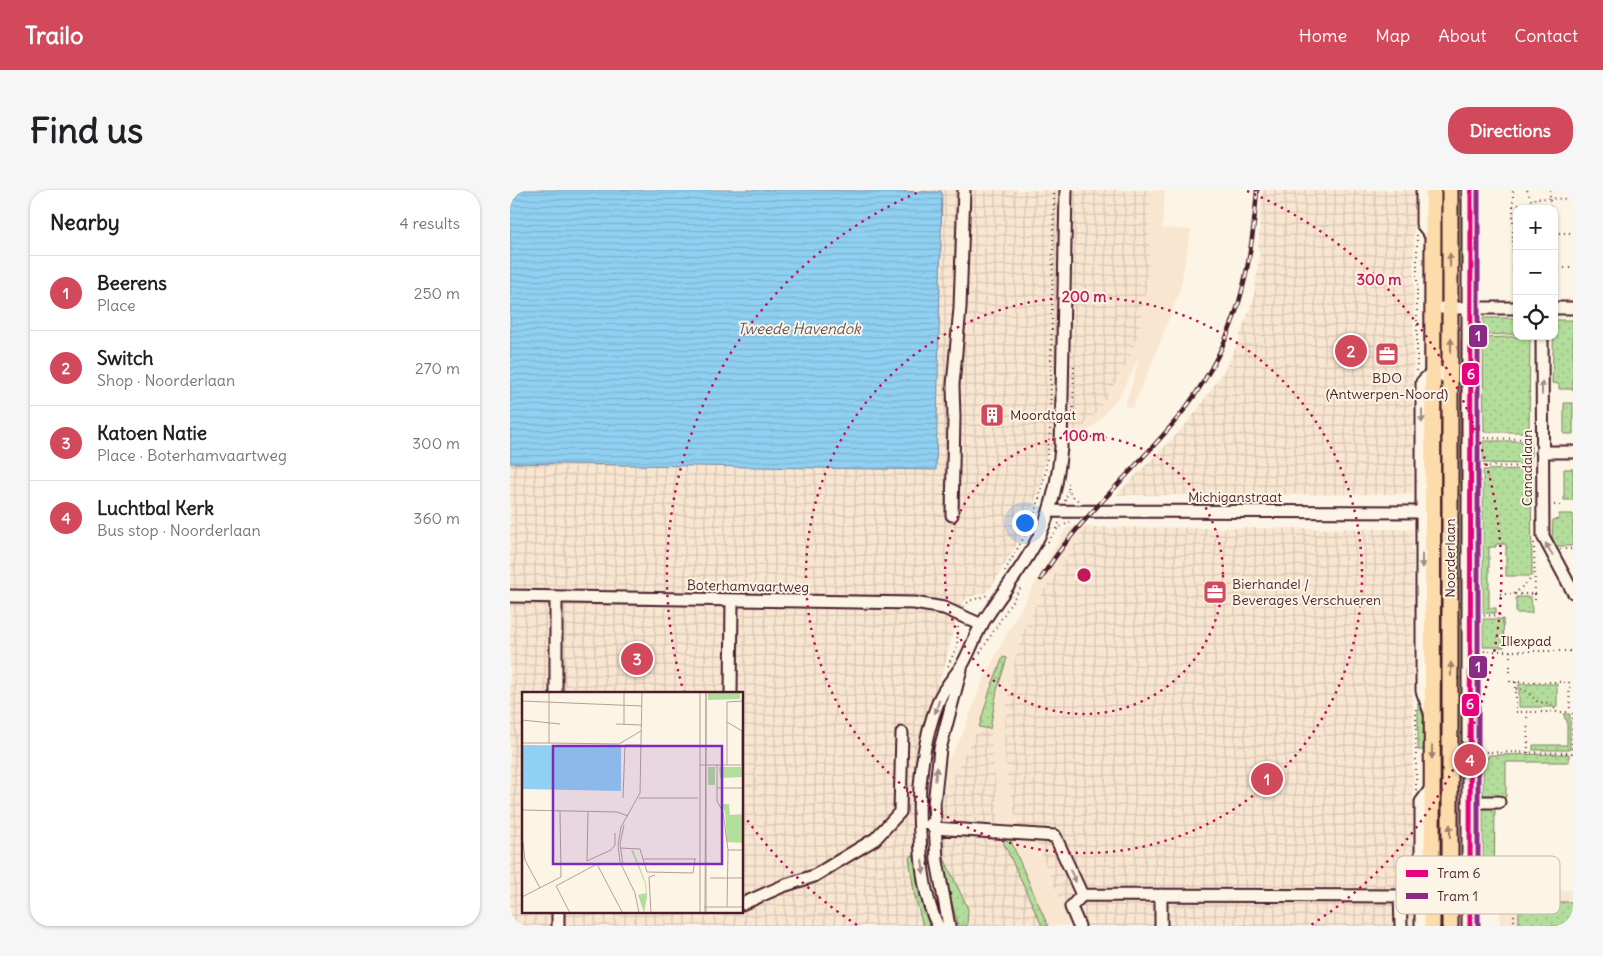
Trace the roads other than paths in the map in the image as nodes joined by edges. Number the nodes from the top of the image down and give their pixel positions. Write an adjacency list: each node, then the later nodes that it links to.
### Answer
1 (964, 190): 21 (street)
2 (1066, 190): 19 (street)
3 (1422, 190): 7 (street, Noorderlaan)
4 (1433, 190): 7 (main road, Noorderlaan)
5 (1450, 190): 9 (main road, Noorderlaan, one-way to 5)
6 (1468, 190): 10 (street)
7 (1433, 238): 8 (main road, Noorderlaan)
8 (1433, 308): 9 (street); 15 (main road, Noorderlaan)
9 (1451, 308): 10 (street); 16 (main road, Noorderlaan, one-way to 9)
10 (1468, 308): 11 (street); 41 (street)
11 (1513, 308)
12 (1558, 308): 13 (street)
13 (1573, 308)
14 (1542, 340): 17 (street, Canadalaan, one-way to 14)
15 (1433, 371): 16 (street); 20 (street, Noorderlaan, one-way to 20); 30 (main road, Noorderlaan)
16 (1451, 382): 40 (main road, Noorderlaan, one-way to 16)
17 (1542, 452): 18 (street); 22 (street, Canadalaan, one-way to 17)
18 (1573, 452)
19 (1049, 511): 20 (street, Michiganstraat); 26 (street)
20 (1422, 512): 30 (street, Noorderlaan, one-way to 30)
21 (952, 515)
22 (1573, 592)
23 (510, 596): 24 (street, Boterhamvaartweg)
24 (556, 597): 25 (street, Boterhamvaartweg); 28 (street)
25 (732, 601): 26 (street, Boterhamvaartweg); 29 (street)
26 (982, 625): 27 (street)
27 (962, 665): 32 (street, one-way to 32); 36 (street, one-way to 27)
28 (556, 692)
29 (731, 692)
30 (1432, 717): 33 (main road, Noorderlaan, one-way to 33)
31 (902, 733): 45 (street)
32 (922, 768): 36 (street); 37 (street)
33 (1432, 786): 38 (street, Noorderlaan); 39 (main road, Noorderlaan)
34 (1478, 802): 35 (street)
35 (1499, 802)
36 (934, 828): 37 (street); 42 (street, one-way to 42); 50 (street)
37 (920, 844): 49 (street, one-way to 49)
38 (1422, 856)
39 (1429, 856)
40 (1450, 856)
41 (1468, 856)
42 (1082, 895): 43 (street); 51 (street)
43 (1161, 896): 44 (street); 52 (street)
44 (1396, 896)
45 (744, 903)
46 (1468, 920): 48 (street)
47 (1427, 921): 48 (street)
48 (1450, 921)
49 (938, 926)
50 (949, 926)
51 (1079, 926)
52 (1161, 926)

